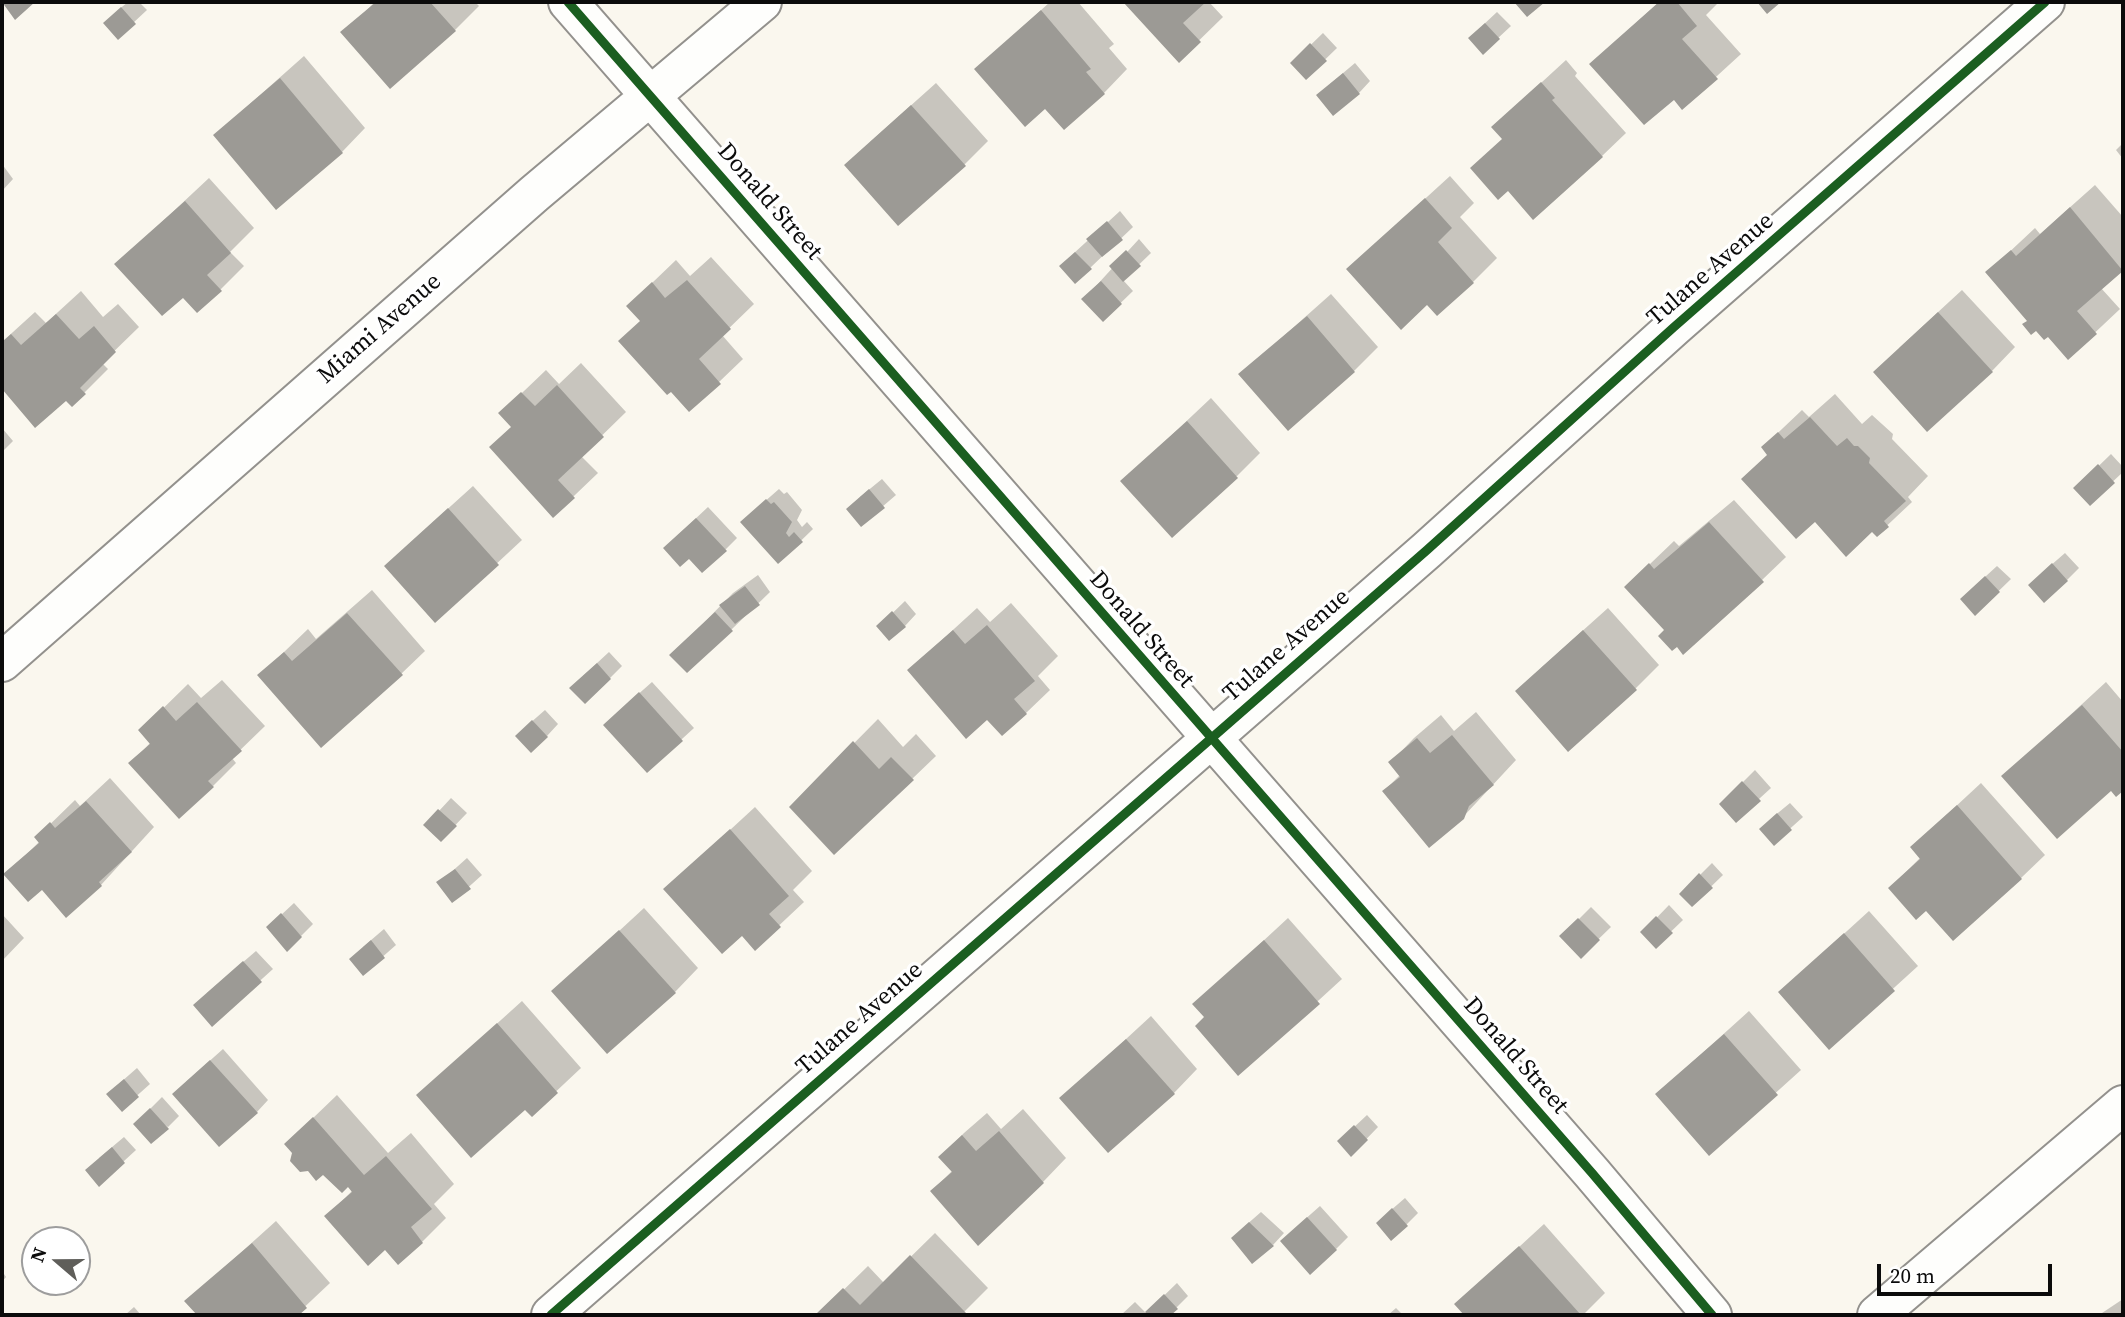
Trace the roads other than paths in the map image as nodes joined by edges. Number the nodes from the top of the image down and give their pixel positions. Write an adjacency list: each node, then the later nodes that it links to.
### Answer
1 (568, 2): 4 (street, Donald Street)
2 (762, 2): 4 (street, Miami Avenue)
3 (2045, 2): 6 (street, Tulane Avenue)
4 (650, 96): 5 (street, Miami Avenue); 6 (street, Donald Street)
5 (2, 662)
6 (1210, 738): 8 (street, Tulane Avenue); 9 (street, Donald Street)
7 (2123, 1105): 10 (street)
8 (551, 1315)
9 (1712, 1315)
10 (1877, 1315)

